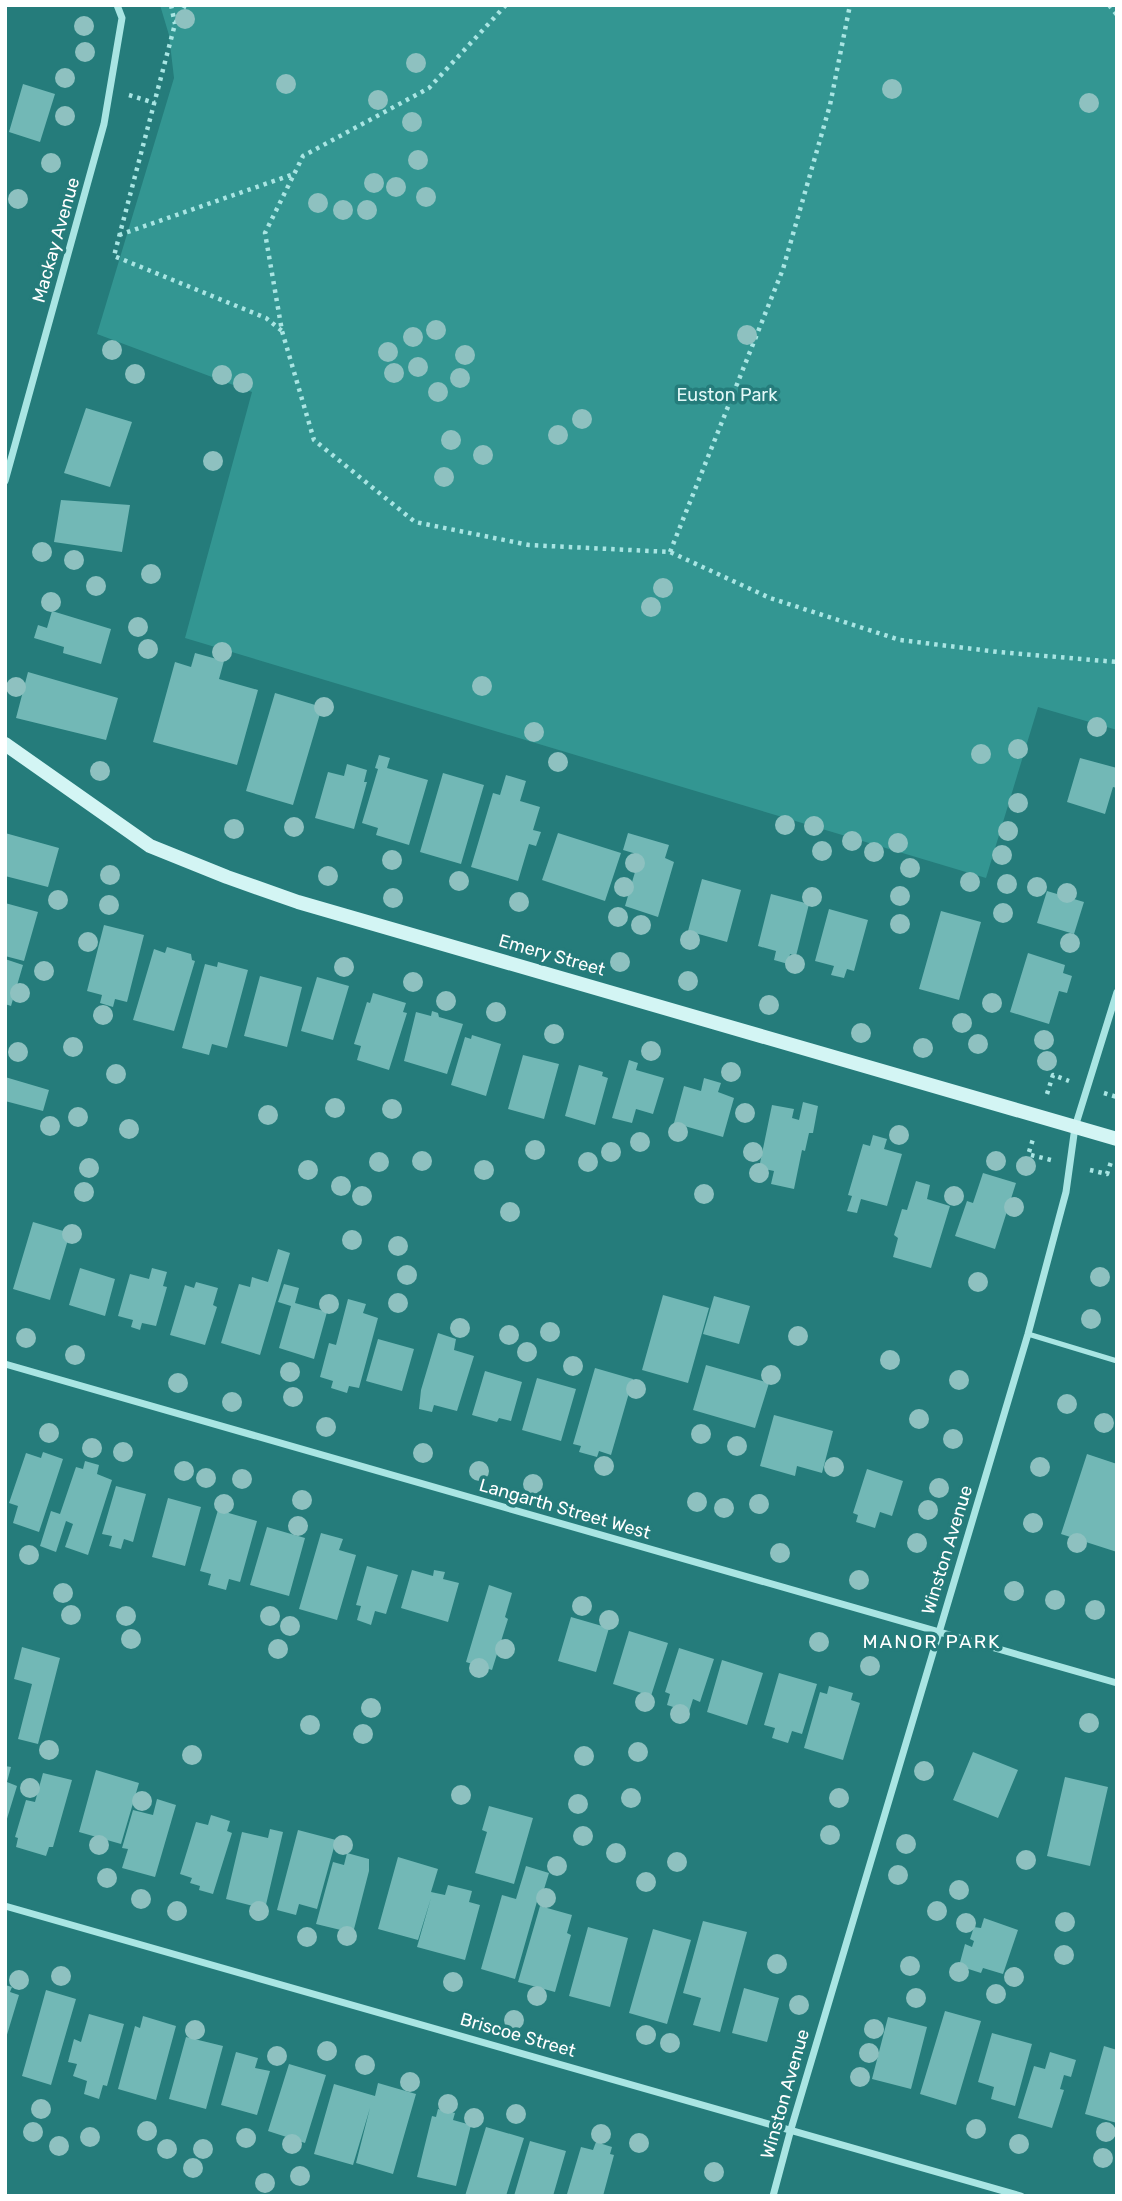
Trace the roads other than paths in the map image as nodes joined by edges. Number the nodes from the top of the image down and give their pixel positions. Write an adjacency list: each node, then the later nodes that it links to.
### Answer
1 (117, 5): 2 (street, Mackay Avenue)
2 (5, 481)
3 (5, 744): 5 (street, Emery Street)
4 (1117, 992): 5 (street, Winston Avenue)
5 (1075, 1127): 6 (street, Emery Street); 7 (street, Winston Avenue)
6 (1117, 1139)
7 (1028, 1334): 8 (lane); 10 (street, Winston Avenue)
8 (1117, 1361)
9 (5, 1364): 10 (street, Langarth Street West)
10 (939, 1633): 11 (street, Langarth Street West); 13 (street, Winston Avenue)
11 (1117, 1683)
12 (5, 1906): 13 (street, Briscoe Street)
13 (791, 2129): 14 (street, Winston Avenue); 15 (street, Briscoe Street)
14 (773, 2196)
15 (1021, 2196)

